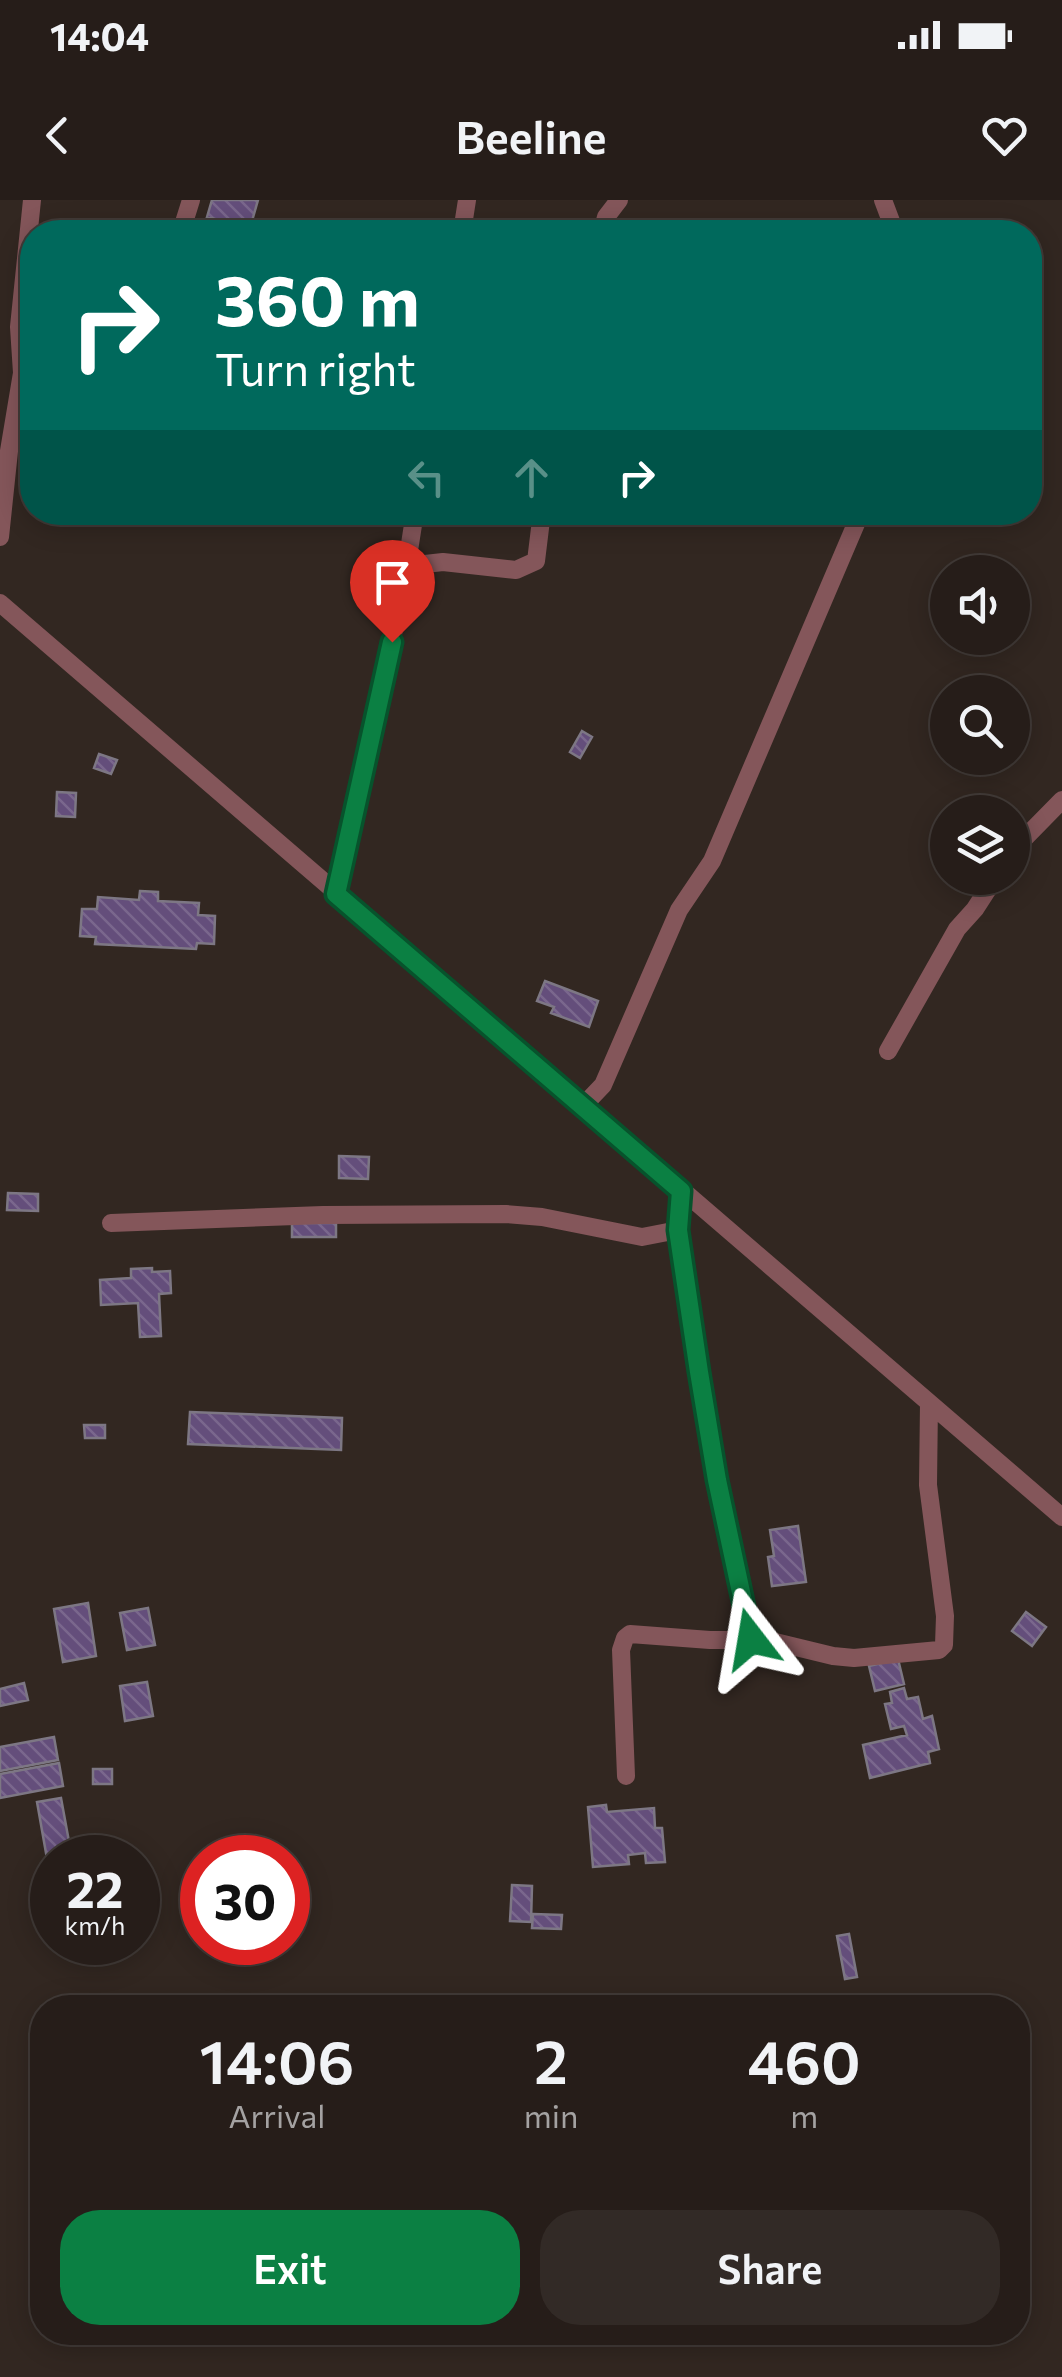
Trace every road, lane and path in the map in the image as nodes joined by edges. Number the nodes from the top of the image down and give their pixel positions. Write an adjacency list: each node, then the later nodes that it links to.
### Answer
1 (20, 400): 5 (street)
2 (413, 525): 6 (street)
3 (540, 525): 6 (street)
4 (855, 525): 13 (street)
5 (0, 537)
6 (404, 576): 10 (street)
7 (0, 603): 10 (street)
8 (1062, 800): 9 (street)
9 (1030, 833)
10 (336, 894): 13 (street)
11 (984, 895): 12 (street)
12 (888, 1051)
13 (583, 1106): 14 (street)
14 (681, 1191): 16 (street); 17 (street)
15 (111, 1224): 16 (street)
16 (678, 1230): 19 (street)
17 (929, 1403): 18 (street); 19 (street)
18 (1062, 1517)
19 (751, 1639): 20 (street)
20 (626, 1776)

